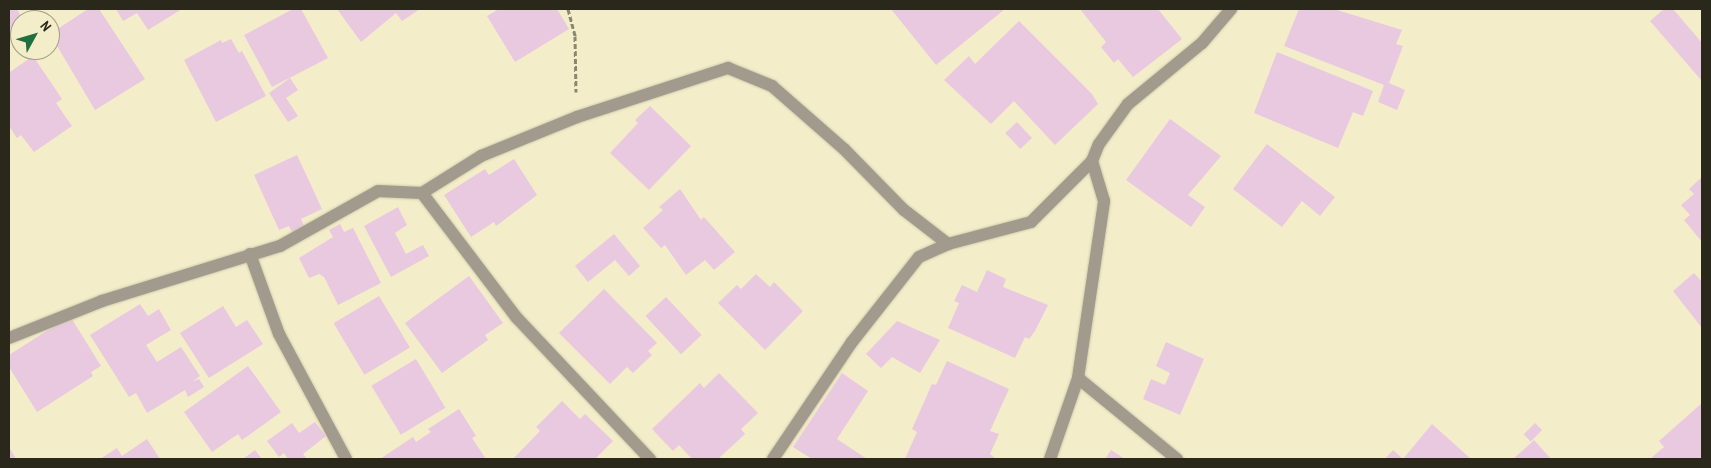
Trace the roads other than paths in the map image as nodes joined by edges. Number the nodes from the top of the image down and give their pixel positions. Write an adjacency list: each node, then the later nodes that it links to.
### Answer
1 (1232, 9): 2 (street)
2 (1092, 161): 4 (street); 7 (street)
3 (422, 193): 4 (street); 5 (street); 9 (street)
4 (948, 244): 10 (street)
5 (250, 254): 6 (street); 8 (street)
6 (9, 338)
7 (1078, 378): 11 (street); 12 (street)
8 (346, 459)
9 (650, 459)
10 (774, 459)
11 (1050, 459)
12 (1176, 459)

